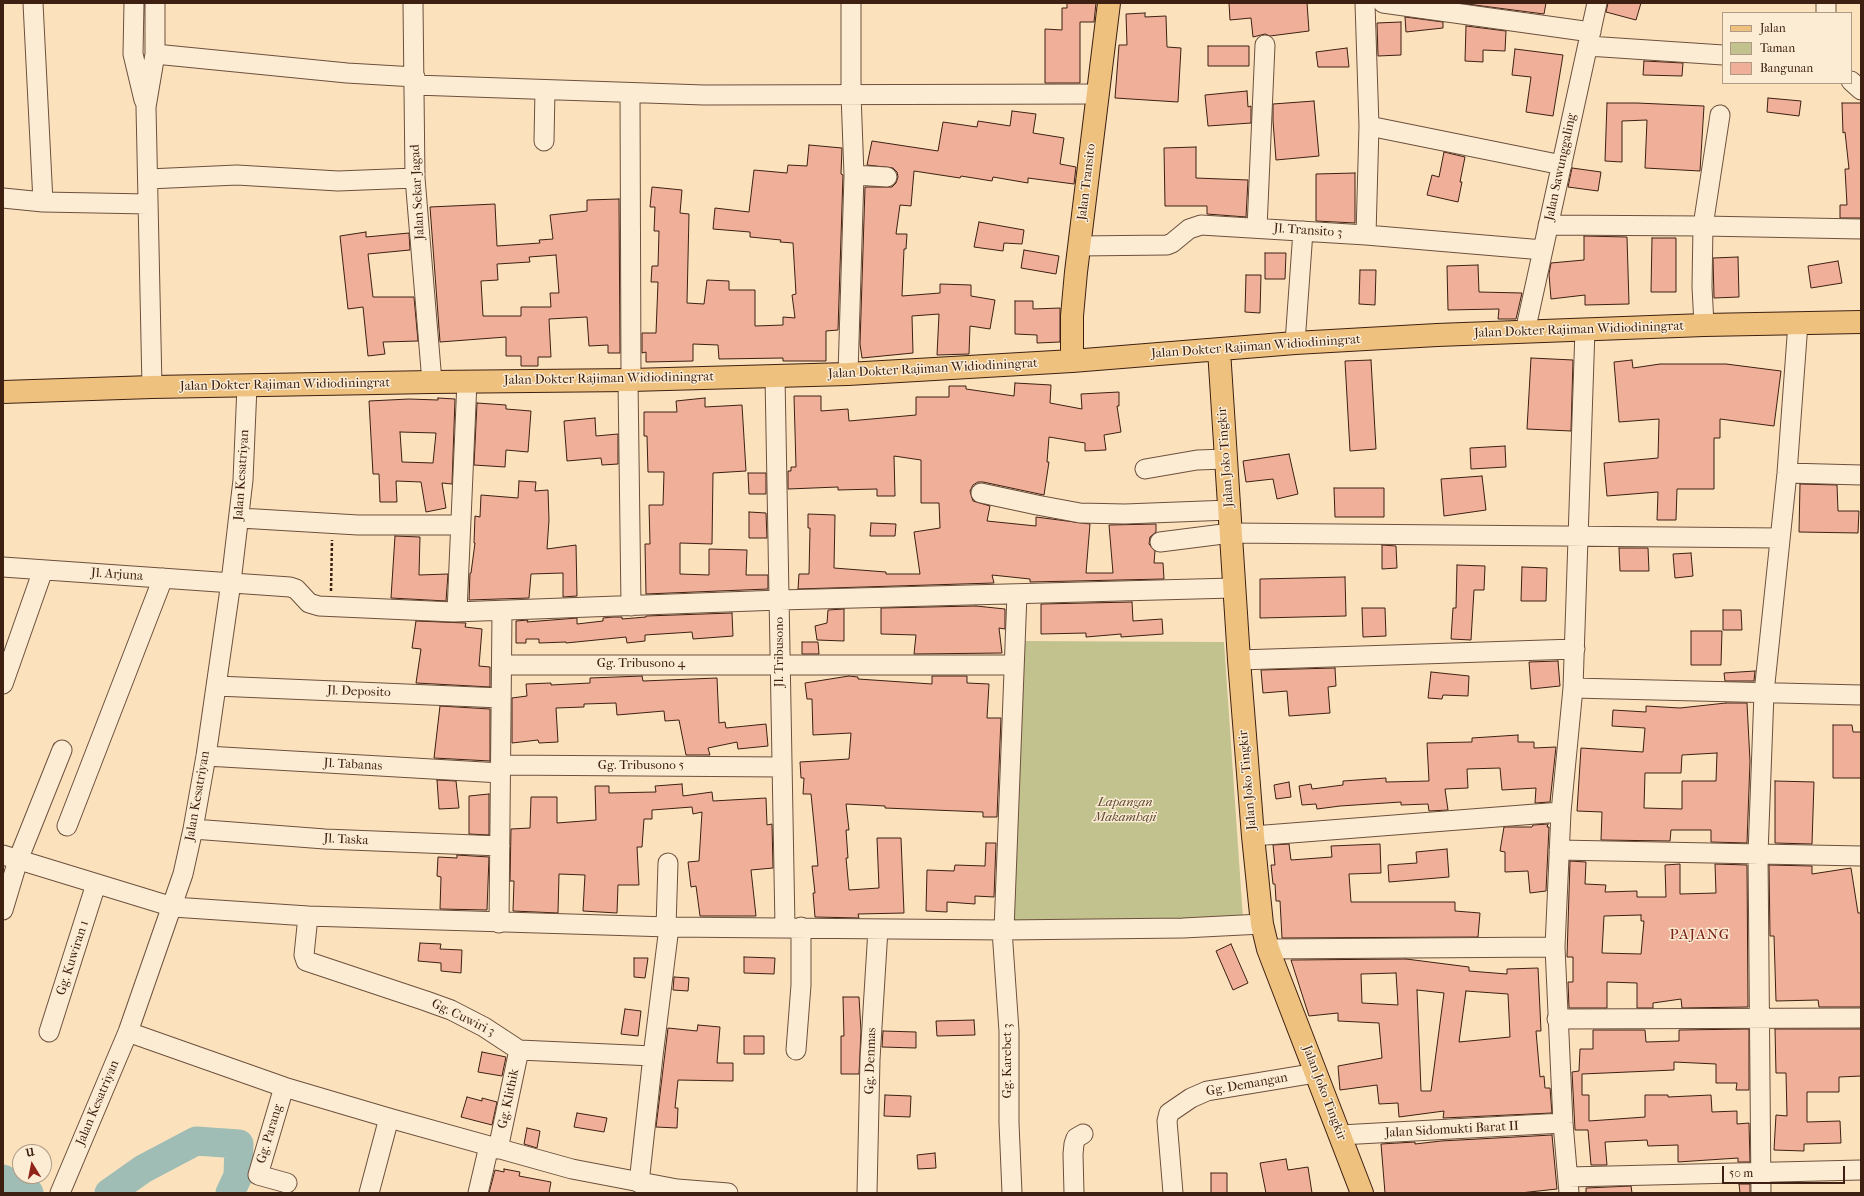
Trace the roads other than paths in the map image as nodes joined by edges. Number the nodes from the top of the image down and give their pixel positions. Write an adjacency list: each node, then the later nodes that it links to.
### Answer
1 (33, 3): 31 (street)
2 (134, 3): 21 (street)
3 (155, 3): 12 (street)
4 (413, 3): 14 (street, Jalan Sekar Jagad)
5 (851, 3): 19 (street)
6 (1109, 3): 20 (main road, Jalan Transito)
7 (1365, 3): 23 (street)
8 (1383, 3): 10 (street)
9 (1597, 3): 10 (street, Jalan Sawunggaling)
10 (1590, 39): 13 (street); 25 (street, Jalan Sawunggaling)
11 (1265, 45): 35 (street)
12 (155, 54): 14 (street); 21 (street)
13 (1722, 55)
14 (415, 81): 16 (street); 28 (street, Jalan Sekar Jagad)
15 (1852, 82): 17 (street)
16 (544, 90): 18 (street); 24 (street)
17 (1861, 90)
18 (630, 93): 19 (street); 51 (street)
19 (851, 94): 20 (street); 26 (street)
20 (1098, 94): 39 (main road, Jalan Transito)
21 (146, 107): 29 (street)
22 (1720, 115): 34 (street)
23 (1369, 126): 25 (street); 38 (street)
24 (544, 141)
25 (1562, 165): 33 (street, Jalan Sawunggaling)
26 (854, 175): 27 (street); 49 (street)
27 (887, 177)
28 (416, 178): 29 (street); 53 (street, Jalan Sekar Jagad)
29 (148, 179): 32 (street)
30 (3, 198): 31 (street)
31 (43, 202): 32 (street)
32 (148, 204): 55 (street)
33 (1548, 225): 34 (street); 40 (street, Jalan Sawunggaling)
34 (1703, 226): 36 (street); 43 (street)
35 (1257, 228): 37 (street, Jl. Transito 3); 39 (street, Jl. Transito 3)
36 (1861, 229)
37 (1303, 231): 38 (street, Jl. Transito 3); 46 (street)
38 (1366, 235): 40 (street, Jl. Transito 3)
39 (1079, 246): 48 (main road, Jalan Transito)
40 (1543, 250): 45 (street, Jalan Sawunggaling)
41 (1861, 322): 42 (main road, Jalan Dokter Rajiman Widiodiningrat)
42 (1798, 323): 43 (main road, Jalan Dokter Rajiman Widiodiningrat); 59 (street)
43 (1704, 325): 44 (main road, Jalan Dokter Rajiman Widiodiningrat)
44 (1585, 330): 45 (main road, Jalan Dokter Rajiman Widiodiningrat); 66 (street)
45 (1525, 332): 46 (main road, Jalan Dokter Rajiman Widiodiningrat)
46 (1296, 343): 47 (main road, Jalan Dokter Rajiman Widiodiningrat)
47 (1219, 350): 48 (main road, Jalan Dokter Rajiman Widiodiningrat); 57 (main road, Jalan Joko Tingkir)
48 (1072, 361): 49 (main road, Jalan Dokter Rajiman Widiodiningrat)
49 (848, 374): 50 (main road, Jalan Dokter Rajiman Widiodiningrat)
50 (775, 376): 51 (main road, Jalan Dokter Rajiman Widiodiningrat); 75 (street, Jl. Tribusono)
51 (629, 380): 52 (main road, Jalan Dokter Rajiman Widiodiningrat); 76 (street)
52 (467, 381): 53 (main road, Jalan Dokter Rajiman Widiodiningrat); 64 (street)
53 (432, 382): 54 (main road, Jalan Dokter Rajiman Widiodiningrat)
54 (248, 386): 55 (main road, Jalan Dokter Rajiman Widiodiningrat); 63 (street, Jalan Kesatriyan)
55 (152, 387): 56 (main road, Jalan Dokter Rajiman Widiodiningrat)
56 (3, 392)
57 (1226, 458): 58 (street); 62 (main road, Jalan Joko Tingkir)
58 (1145, 469)
59 (1786, 473): 60 (street); 67 (street)
60 (1861, 475)
61 (981, 493): 62 (street)
62 (1230, 510): 65 (main road, Jalan Joko Tingkir)
63 (240, 518): 64 (street); 72 (street, Jalan Kesatriyan)
64 (460, 525): 77 (street)
65 (1231, 533): 66 (street); 68 (street); 73 (main road, Jalan Joko Tingkir)
66 (1578, 535): 67 (street); 79 (street)
67 (1780, 538): 87 (street)
68 (1160, 542)
69 (3, 567): 70 (street, Jl. Arjuna)
70 (43, 570): 71 (street, Jl. Arjuna); 84 (street)
71 (163, 578): 72 (street, Jl. Arjuna); 95 (street)
72 (231, 582): 77 (street, Jl. Arjuna); 85 (street, Jalan Kesatriyan)
73 (1233, 588): 74 (street, Jl. Arjuna); 80 (main road, Jalan Joko Tingkir)
74 (1017, 594): 75 (street, Jl. Arjuna); 83 (street, Gg. Karebet 3)
75 (780, 600): 76 (street, Jl. Arjuna); 81 (street, Jl. Tribusono)
76 (631, 606): 78 (street, Jl. Arjuna)
77 (457, 612): 78 (street, Jl. Arjuna)
78 (502, 612): 82 (street)
79 (1575, 648): 80 (street); 86 (street)
80 (1239, 660): 97 (main road, Jalan Joko Tingkir)
81 (780, 664): 82 (street, Gg. Tribusono 4); 83 (street, Gg. Tribusono 4); 92 (street, Jl. Tribusono)
82 (502, 665): 89 (street)
83 (1014, 665): 113 (street, Gg. Karebet 3)
84 (3, 684)
85 (216, 686): 89 (street, Jl. Deposito); 91 (street, Jalan Kesatriyan)
86 (1573, 688): 87 (street); 94 (street)
87 (1764, 693): 88 (street); 100 (street)
88 (1861, 695)
89 (502, 698): 93 (street)
90 (62, 750): 102 (street)
91 (206, 756): 93 (street, Jl. Tabanas); 96 (street, Jalan Kesatriyan)
92 (782, 767): 93 (street, Gg. Tribusono 5); 111 (street, Jl. Tribusono)
93 (501, 769): 98 (street)
94 (1561, 812): 97 (street); 99 (street)
95 (67, 826)
96 (193, 829): 98 (street, Jl. Taska); 105 (street, Jalan Kesatriyan)
97 (1253, 836): 109 (main road, Jalan Joko Tingkir)
98 (500, 846): 108 (street)
99 (1558, 850): 100 (street); 114 (street)
100 (1758, 854): 101 (street); 116 (street)
101 (1861, 856)
102 (10, 858): 104 (street); 106 (street)
103 (668, 863): 110 (street)
104 (96, 884): 105 (street); 119 (street, Gg. Kuwiran 1)
105 (173, 907): 107 (street); 120 (street, Jalan Kesatriyan)
106 (3, 910)
107 (308, 916): 108 (street); 121 (street, Gg. Cuwiri 3)
108 (498, 923): 110 (street)
109 (1262, 924): 113 (street); 115 (main road, Jalan Joko Tingkir)
110 (667, 927): 111 (street); 123 (street)
111 (793, 927): 112 (street); 122 (street, Jl. Tribusono)
112 (878, 929): 113 (street); 141 (street, Gg. Denmas)
113 (1003, 930): 142 (street, Gg. Karebet 3)
114 (1555, 947): 115 (street); 118 (street)
115 (1268, 948): 124 (main road, Jalan Joko Tingkir)
116 (1760, 1017): 117 (street); 118 (street); 132 (street)
117 (1861, 1018)
118 (1557, 1019): 127 (street)
119 (49, 1032)
120 (128, 1032): 125 (street); 136 (street, Jalan Kesatriyan)
121 (519, 1050): 123 (street); 130 (street, Gg. Klithik)
122 (796, 1050)
123 (652, 1063): 134 (street)
124 (1316, 1072): 129 (main road, Jalan Joko Tingkir); 144 (street, Gg. Demangan)
125 (284, 1087): 126 (street); 133 (street, Gg. Parang)
126 (389, 1118): 130 (street); 138 (street)
127 (1563, 1124): 129 (street, Jalan Sidomukti Barat II); 135 (street)
128 (1084, 1134): 143 (street)
129 (1340, 1135): 145 (main road, Jalan Joko Tingkir)
130 (494, 1148): 134 (street); 139 (street, Gg. Klithik)
131 (1861, 1170): 132 (street)
132 (1761, 1173): 135 (street); 146 (street)
133 (287, 1183)
134 (639, 1183): 137 (street)
135 (1569, 1185)
136 (62, 1190)
137 (660, 1190): 140 (street)
138 (369, 1193)
139 (478, 1193)
140 (728, 1193)
141 (867, 1193)
142 (1012, 1193)
143 (1074, 1193)
144 (1173, 1193)
145 (1362, 1193)
146 (1761, 1193)

